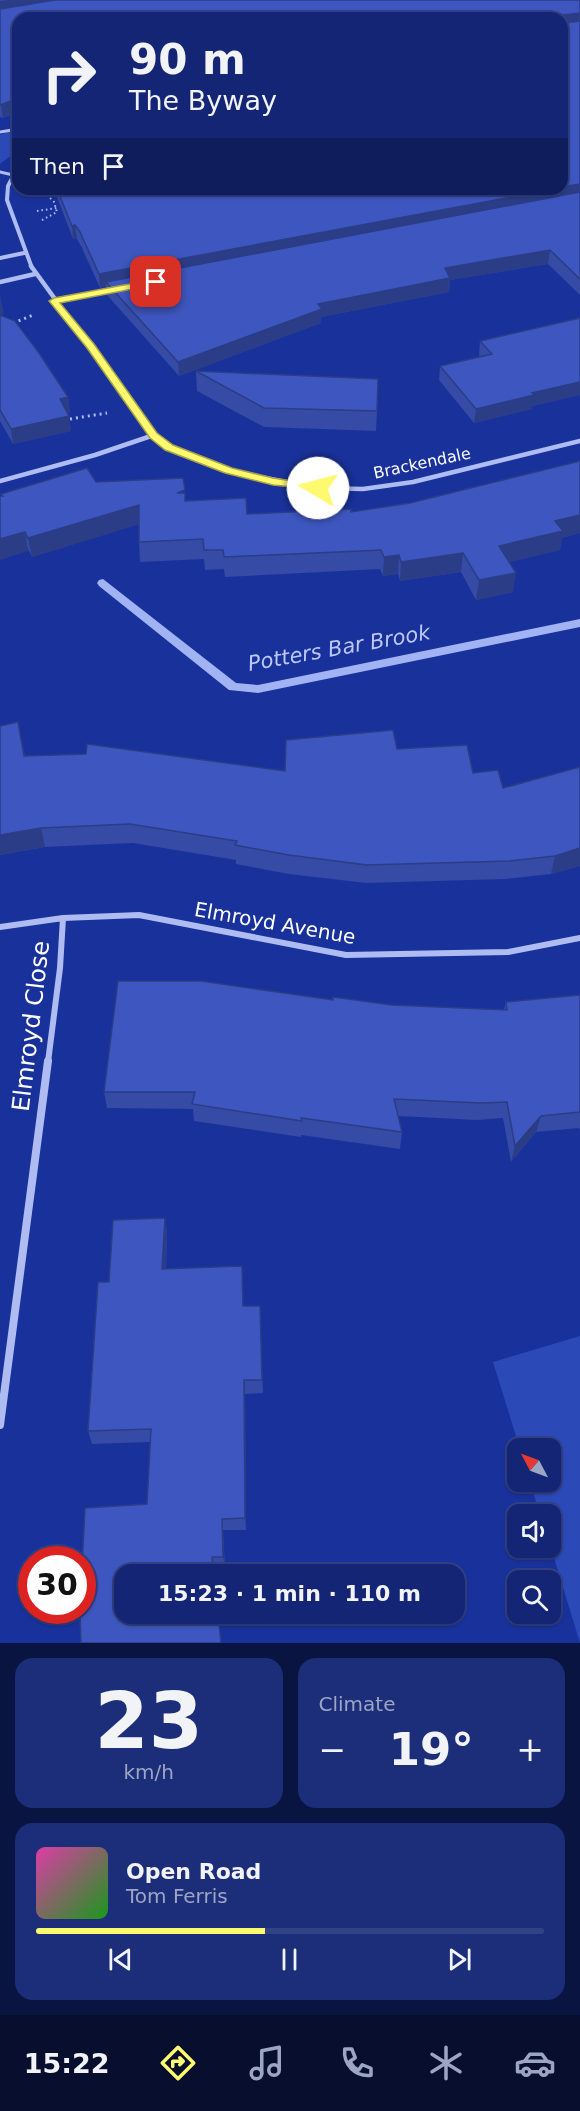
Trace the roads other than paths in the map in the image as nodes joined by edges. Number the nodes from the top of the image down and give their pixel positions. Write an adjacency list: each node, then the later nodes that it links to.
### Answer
1 (12, 178): 2 (street, Brackendale)
2 (24, 253): 3 (street); 4 (street, Brackendale)
3 (0, 258)
4 (35, 274): 5 (street); 7 (street, Brackendale)
5 (0, 282)
6 (121, 288): 7 (street)
7 (54, 301): 8 (street, Brackendale)
8 (154, 435): 9 (street, Brackendale); 10 (street)
9 (580, 441)
10 (0, 481)
11 (63, 918): 12 (street, Elmroyd Avenue); 13 (street, Elmroyd Avenue); 14 (street, Elmroyd Close)
12 (0, 927)
13 (580, 938)
14 (0, 1425)

